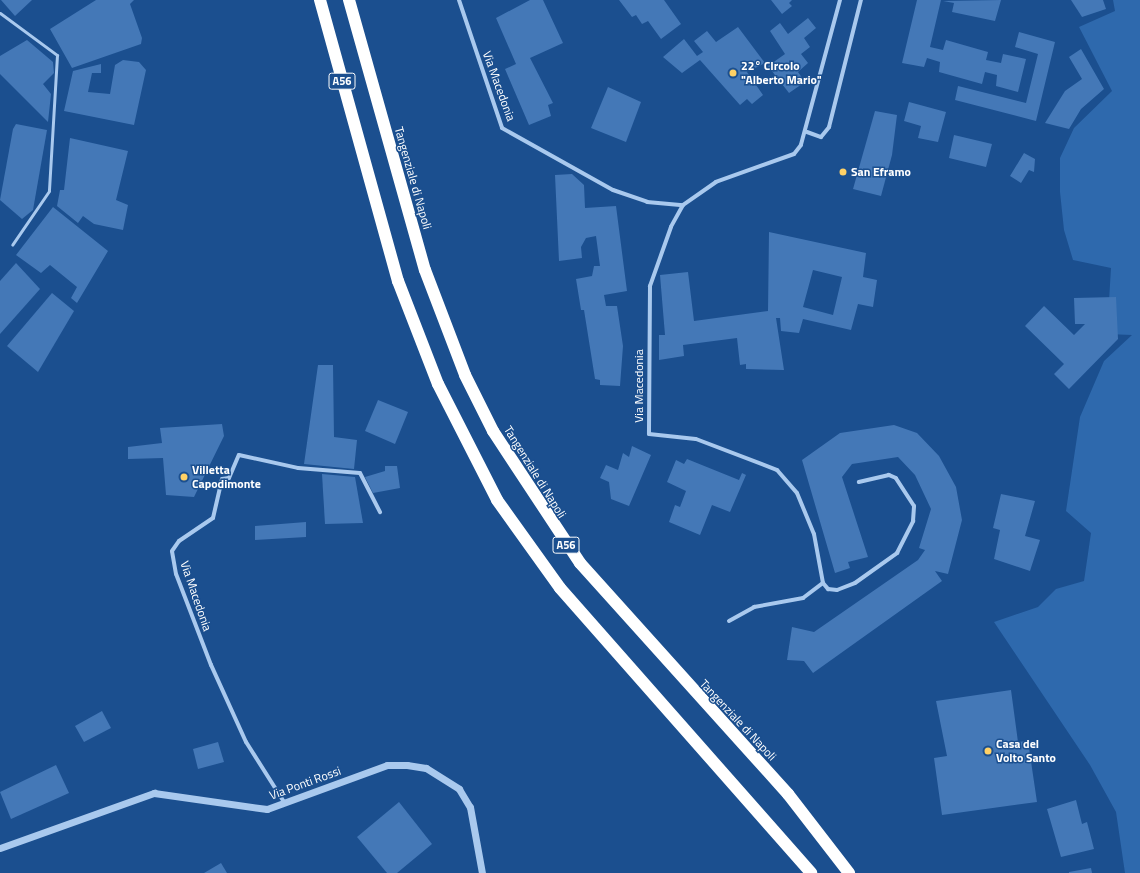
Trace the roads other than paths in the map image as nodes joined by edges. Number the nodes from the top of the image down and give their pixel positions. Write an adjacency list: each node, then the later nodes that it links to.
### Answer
1 (320, 0): 17 (highway, A56)
2 (349, 0): 18 (highway, Tangenziale di Napoli / A56)
3 (459, 0): 8 (street, Via Macedonia)
4 (840, 0): 7 (street)
5 (861, 0): 7 (street)
6 (0, 14): 9 (lane)
7 (807, 132): 8 (street)
8 (682, 205): 12 (street, Via Macedonia)
9 (12, 245)
10 (859, 482): 12 (street)
11 (380, 512): 14 (street, Via Macedonia)
12 (823, 583): 13 (street)
13 (729, 621)
14 (284, 802): 15 (street, Via Ponti Rossi); 16 (street, Via Ponti Rossi)
15 (0, 848)
16 (482, 873)
17 (811, 873)
18 (849, 873)

